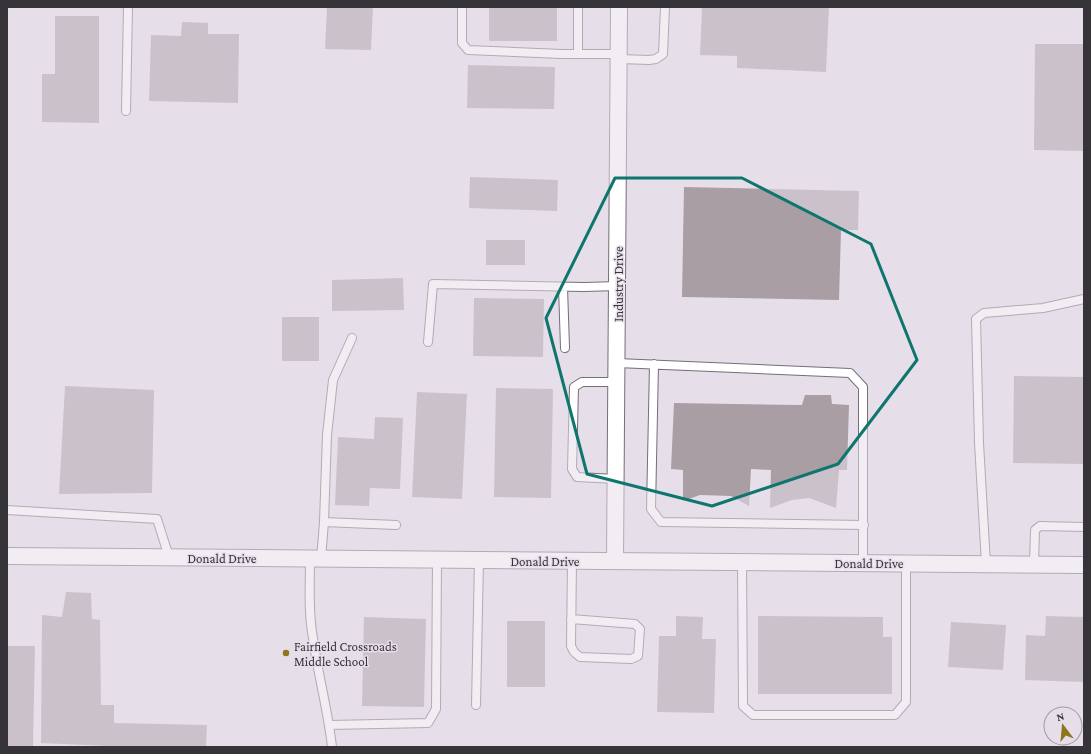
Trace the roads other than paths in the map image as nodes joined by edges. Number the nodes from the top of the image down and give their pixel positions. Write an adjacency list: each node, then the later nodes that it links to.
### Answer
1 (128, 7): 8 (lane)
2 (462, 7): 6 (lane)
3 (578, 7): 6 (lane)
4 (619, 7): 7 (street, Industry Drive)
5 (665, 7): 7 (lane)
6 (578, 54): 7 (lane)
7 (619, 57): 9 (street, Industry Drive)
8 (126, 111)
9 (618, 286): 10 (lane); 15 (street, Industry Drive)
10 (563, 287): 13 (lane); 14 (lane)
11 (1084, 299): 34 (lane)
12 (352, 338): 20 (lane)
13 (428, 342)
14 (565, 348)
15 (617, 363): 16 (lane); 17 (street, Industry Drive)
16 (654, 364): 22 (lane); 22 (lane)
17 (617, 382): 18 (street, Industry Drive); 18 (lane)
18 (616, 479): 30 (street, Industry Drive)
19 (7, 510): 25 (lane)
20 (324, 522): 21 (lane); 26 (lane)
21 (396, 525)
22 (864, 525): 32 (lane)
23 (1084, 526): 35 (lane)
24 (7, 556): 25 (street, Donald Drive)
25 (169, 557): 26 (street, Donald Drive)
26 (315, 559): 27 (street, Donald Drive); 39 (lane)
27 (437, 560): 28 (street, Donald Drive); 39 (lane)
28 (479, 560): 29 (street, Donald Drive); 38 (lane)
29 (572, 561): 30 (street, Donald Drive); 37 (lane)
30 (615, 561): 31 (street, Donald Drive)
31 (742, 562): 32 (street, Donald Drive); 33 (lane)
32 (863, 563): 33 (street, Donald Drive)
33 (906, 564): 34 (street, Donald Drive)
34 (986, 564): 35 (street, Donald Drive)
35 (1034, 564): 36 (street, Donald Drive)
36 (1084, 565)
37 (571, 619): 37 (lane)
38 (476, 705)
39 (329, 725): 40 (lane)
40 (332, 747)

